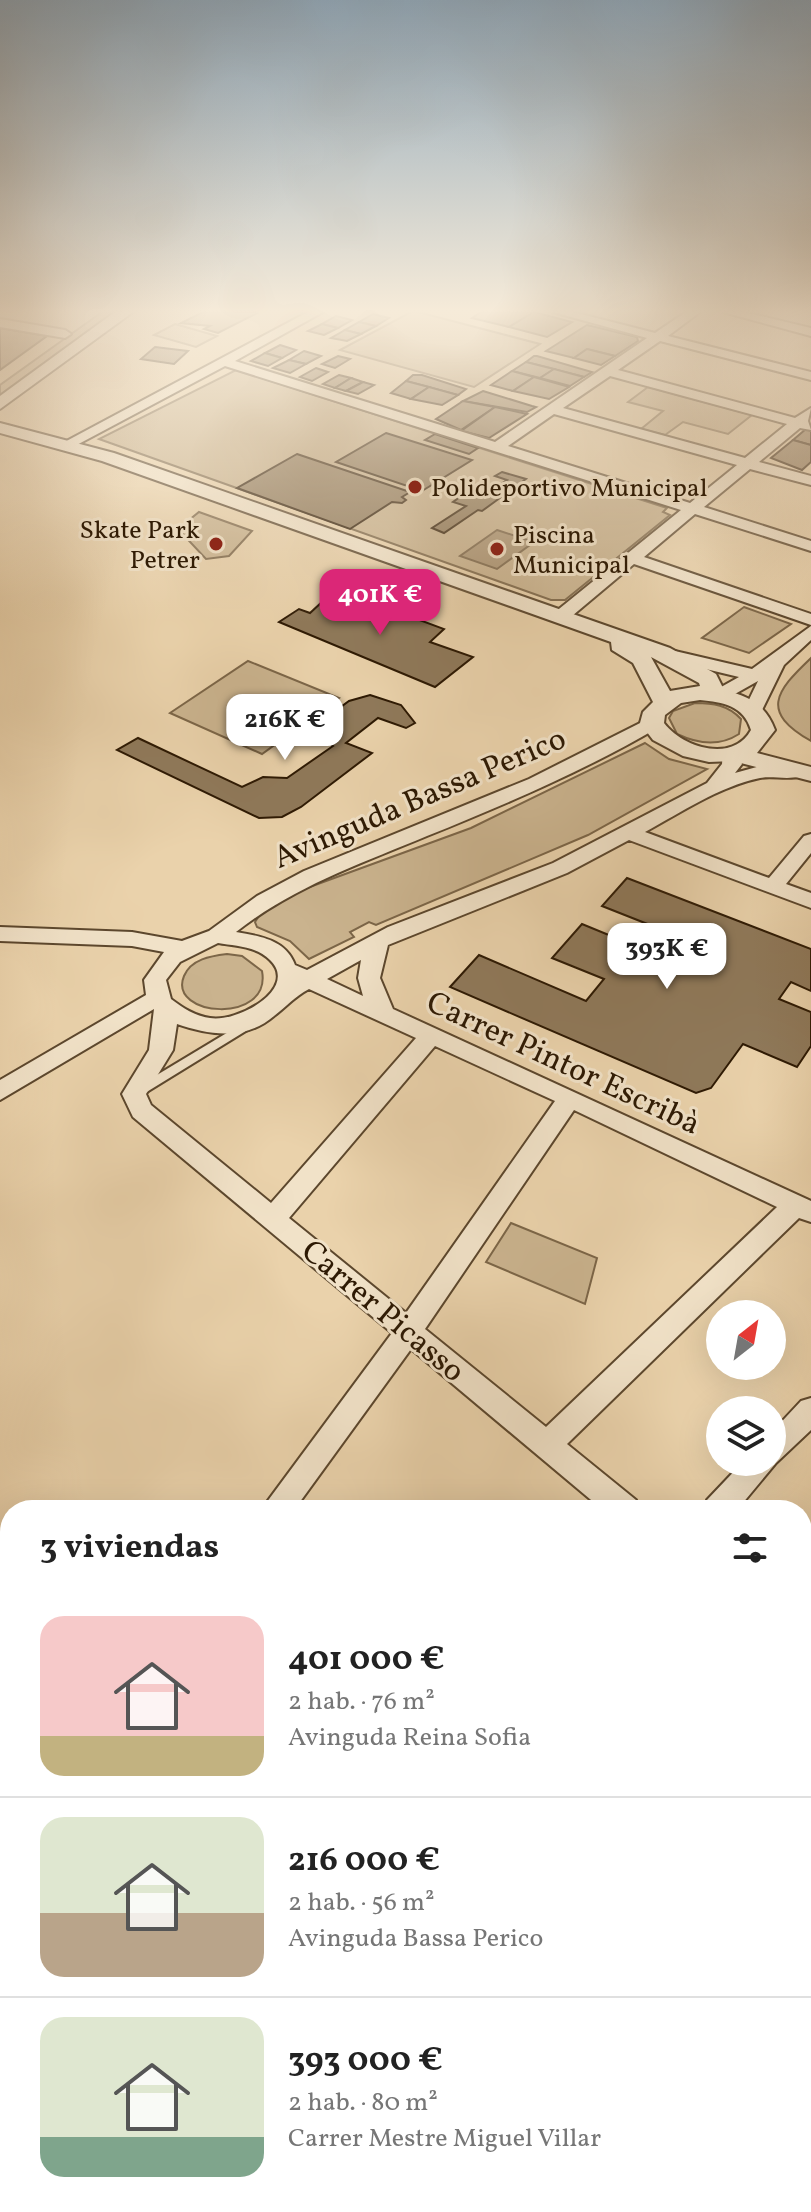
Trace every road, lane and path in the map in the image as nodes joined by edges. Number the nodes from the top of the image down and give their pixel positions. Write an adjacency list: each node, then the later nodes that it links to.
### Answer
1 (120, 415): 10 (street)
2 (393, 415): 11 (street)
3 (542, 415): 11 (street)
4 (574, 415): 12 (street)
5 (768, 415): 6 (street)
6 (804, 425): 12 (street)
7 (0, 428): 9 (street)
8 (0, 437): 9 (street)
9 (25, 437): 10 (street)
10 (66, 445): 17 (street)
11 (495, 448): 14 (street)
12 (750, 464): 13 (street); 14 (street)
13 (811, 481)
14 (691, 510): 15 (street); 16 (street)
15 (811, 546)
16 (632, 558): 17 (street); 18 (street)
17 (560, 617): 19 (street)
18 (811, 620)
19 (598, 631): 21 (street); 25 (street)
20 (811, 631): 22 (street)
21 (662, 653): 23 (street); 24 (street)
22 (776, 663): 23 (street); 26 (street)
23 (757, 676): 24 (street)
24 (718, 695): 25 (street); 26 (street)
25 (664, 702): 27 (street)
26 (758, 720): 28 (street); 29 (street)
27 (652, 723): 28 (street); 36 (street, Avinguda Bassa Perico)
28 (731, 754): 29 (street); 30 (street)
29 (807, 769): 30 (street)
30 (721, 782): 31 (street)
31 (627, 832): 33 (street); 37 (street)
32 (811, 840): 33 (street)
33 (773, 887): 34 (street)
34 (811, 901)
35 (0, 934): 38 (street)
36 (217, 936): 38 (street); 39 (street)
37 (380, 940): 39 (street); 41 (street)
38 (180, 948): 40 (street)
39 (294, 980): 41 (street, Carrer Pintor Escribà); 42 (street)
40 (163, 1005): 42 (street); 44 (street); 46 (street)
41 (385, 1015): 43 (street, Carrer Pintor Escribà)
42 (258, 1018): 46 (lane)
43 (431, 1036): 45 (street, Carrer Pintor Escribà); 48 (street)
44 (0, 1091)
45 (570, 1098): 47 (street, Carrer Pintor Escribà); 49 (street)
46 (138, 1102): 48 (street, Carrer Picasso)
47 (803, 1209): 52 (street)
48 (273, 1219): 49 (street, Carrer Picasso)
49 (409, 1331): 52 (street, Carrer Picasso); 54 (street)
50 (811, 1410): 51 (street)
51 (786, 1437)
52 (547, 1445): 55 (street, Carrer Picasso)
53 (749, 1476): 56 (street)
54 (283, 1500)
55 (613, 1500)
56 (727, 1500)

